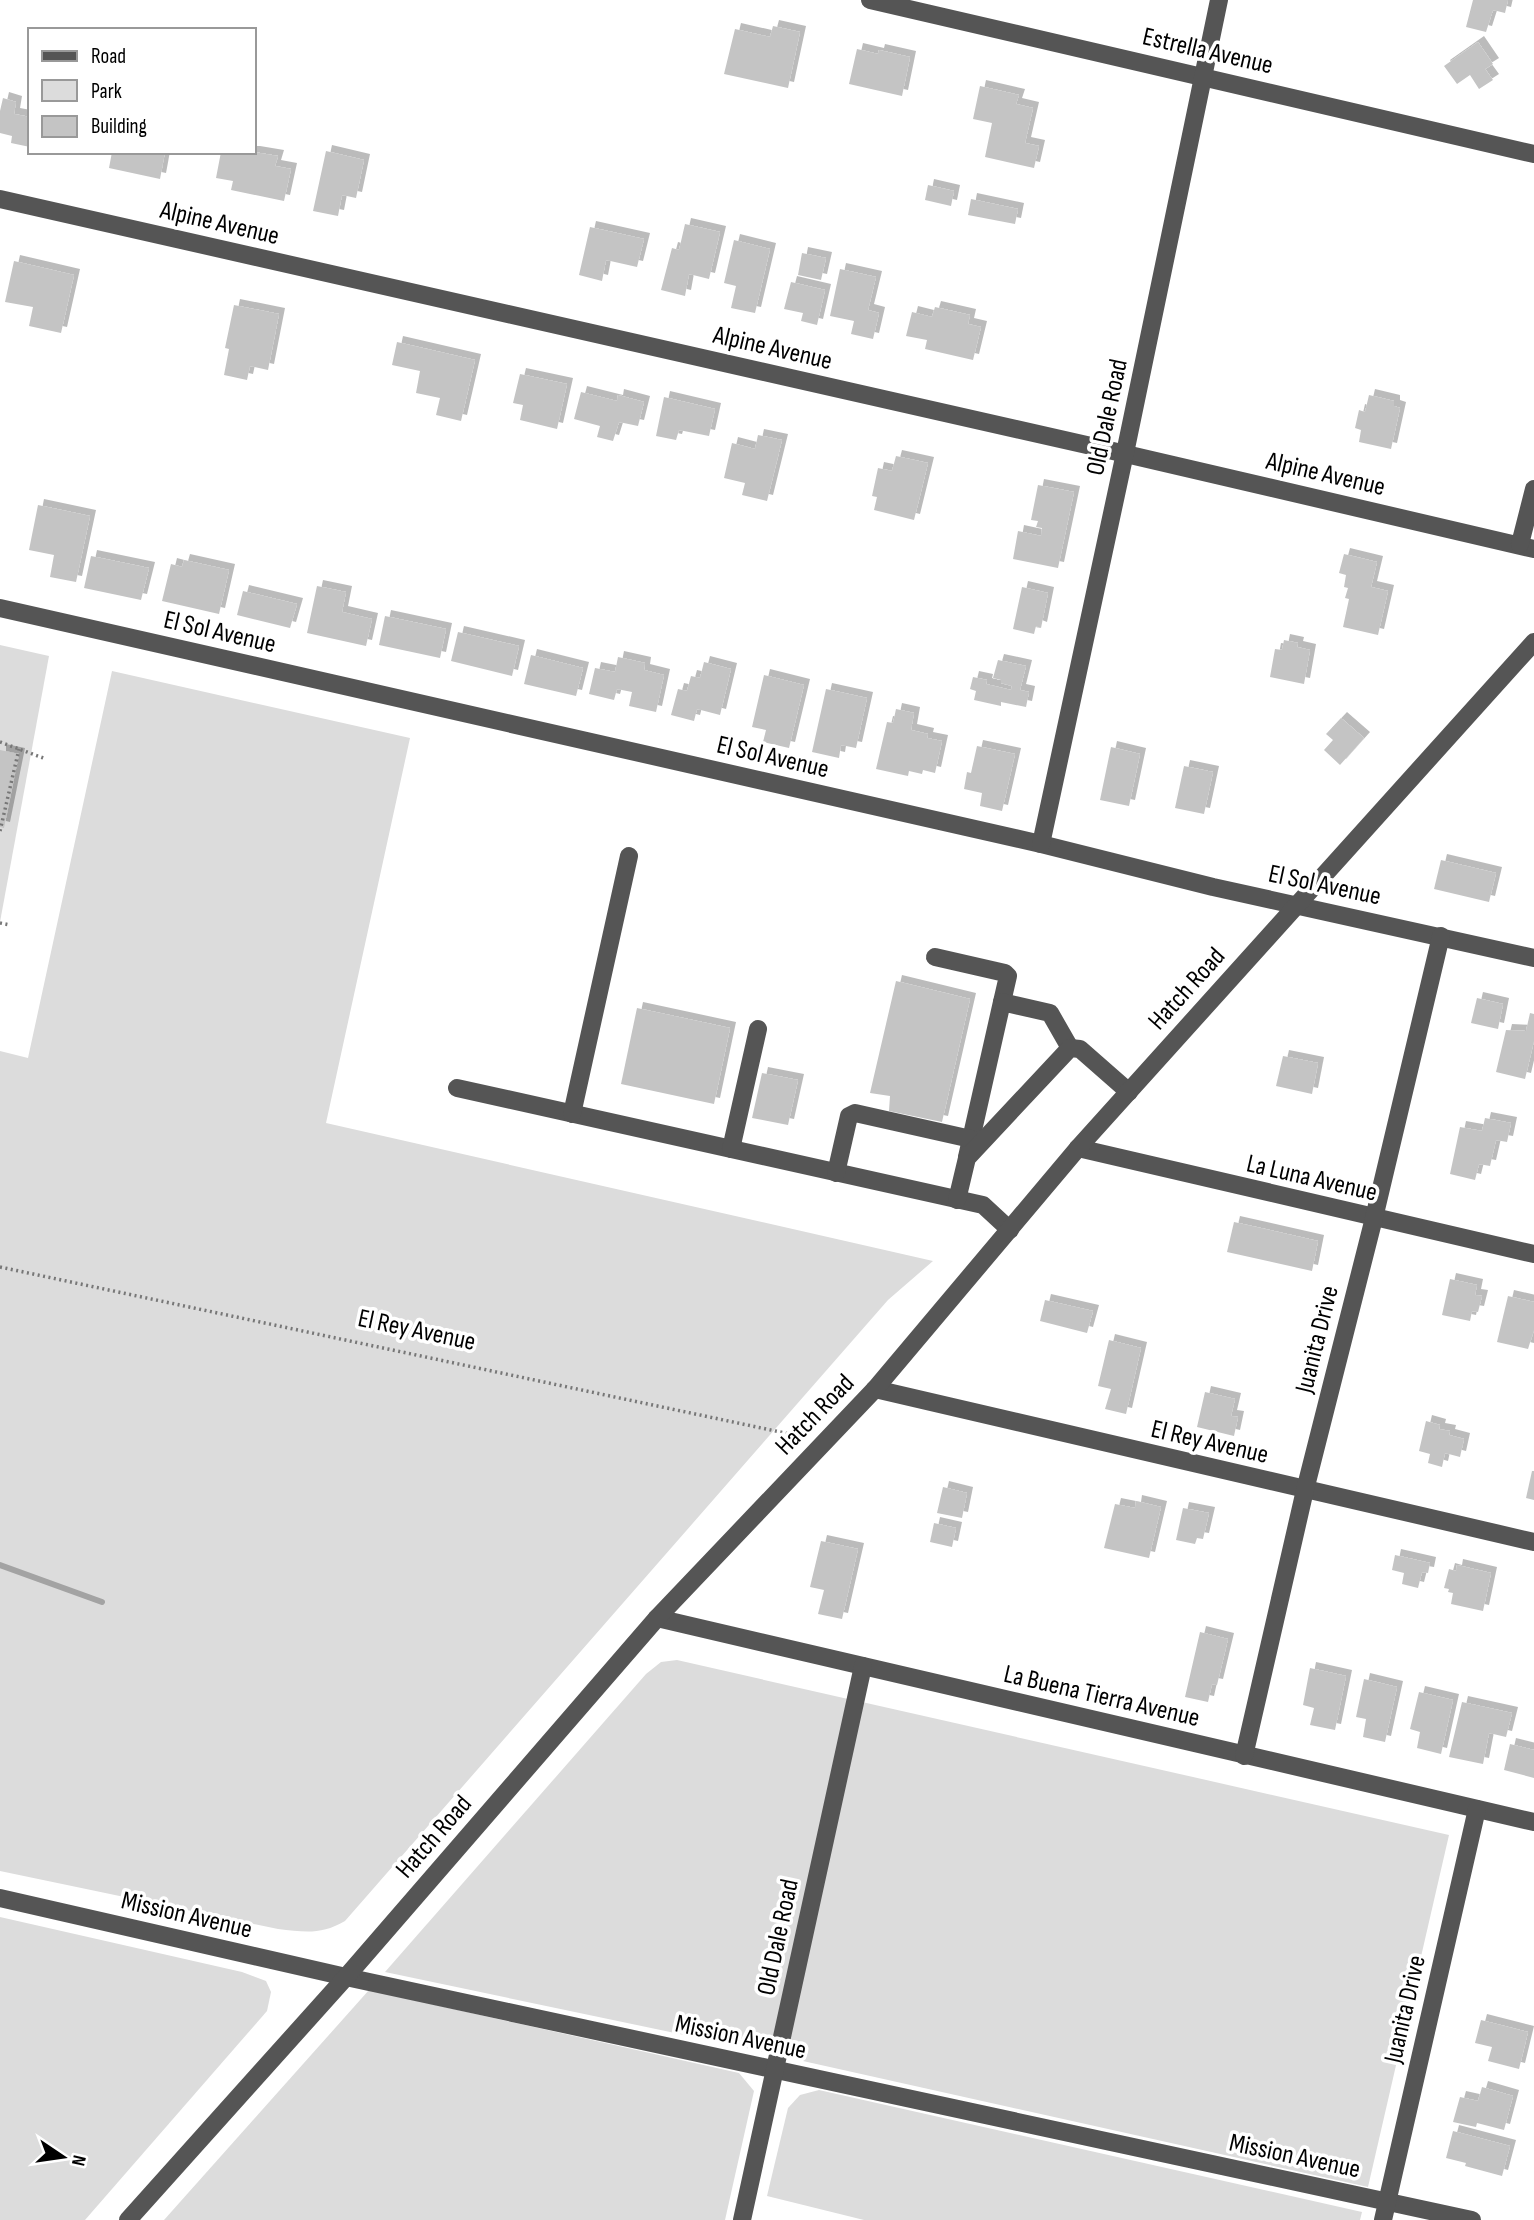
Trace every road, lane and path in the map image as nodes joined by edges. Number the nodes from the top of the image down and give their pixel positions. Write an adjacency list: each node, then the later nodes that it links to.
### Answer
1 (870, 0): 3 (street, Estrella Avenue)
2 (1219, 0): 3 (street, Old Dale Road)
3 (1202, 76): 4 (street, Estrella Avenue); 6 (street, Old Dale Road)
4 (1534, 154)
5 (0, 199): 6 (street, Alpine Avenue)
6 (1125, 453): 8 (street, Alpine Avenue); 15 (street, Old Dale Road)
7 (1534, 489): 8 (street)
8 (1527, 547)
9 (0, 608): 15 (street, El Sol Avenue)
10 (1534, 642): 17 (street, Hatch Road)
11 (0, 742): 12 (path)
12 (19, 749): 13 (path); 14 (path)
13 (46, 759)
14 (0, 831)
15 (1041, 844): 17 (street, El Sol Avenue)
16 (629, 856): 28 (street)
17 (1297, 904): 20 (street, El Sol Avenue); 27 (street, Hatch Road)
18 (0, 923): 19 (path)
19 (10, 925)
20 (1441, 936): 22 (street, El Sol Avenue); 35 (street, Juanita Drive)
21 (935, 957): 23 (street)
22 (1534, 958)
23 (1002, 1002): 25 (street); 29 (street)
24 (758, 1029): 31 (street)
25 (1070, 1048): 27 (street); 32 (street)
26 (457, 1088): 28 (street)
27 (1129, 1092): 30 (street, Hatch Road)
28 (572, 1114): 31 (street)
29 (971, 1139): 32 (street); 33 (street)
30 (1078, 1148): 35 (street, La Luna Avenue); 36 (street, Hatch Road)
31 (732, 1149): 33 (street)
32 (967, 1158): 34 (street)
33 (836, 1173): 34 (street)
34 (957, 1200): 36 (street)
35 (1374, 1219): 37 (street, La Luna Avenue); 41 (street, Juanita Drive)
36 (1010, 1230): 39 (street, Hatch Road)
37 (1534, 1254)
38 (0, 1268): 40 (path, El Rey Avenue)
39 (875, 1388): 40 (street, Hatch Road); 41 (street, El Rey Avenue)
40 (823, 1441): 43 (street, Hatch Road)
41 (1305, 1490): 42 (street, El Rey Avenue); 45 (street, Juanita Drive)
42 (1534, 1542)
43 (657, 1618): 44 (street, La Buena Tierra Avenue); 49 (street, Hatch Road)
44 (863, 1666): 45 (street, La Buena Tierra Avenue); 50 (street, Old Dale Road)
45 (1244, 1756): 46 (street, La Buena Tierra Avenue)
46 (1477, 1809): 47 (street, La Buena Tierra Avenue); 51 (street, Juanita Drive)
47 (1534, 1822)
48 (0, 1898): 49 (street, Mission Avenue)
49 (346, 1977): 50 (street, Mission Avenue); 52 (street, Hatch Road)
50 (775, 2070): 51 (street, Mission Avenue); 53 (street, Old Dale Road)
51 (1387, 2202): 54 (street, Juanita Drive); 55 (street, Mission Avenue)
52 (128, 2220)
53 (742, 2220)
54 (1383, 2220)
55 (1472, 2220)

